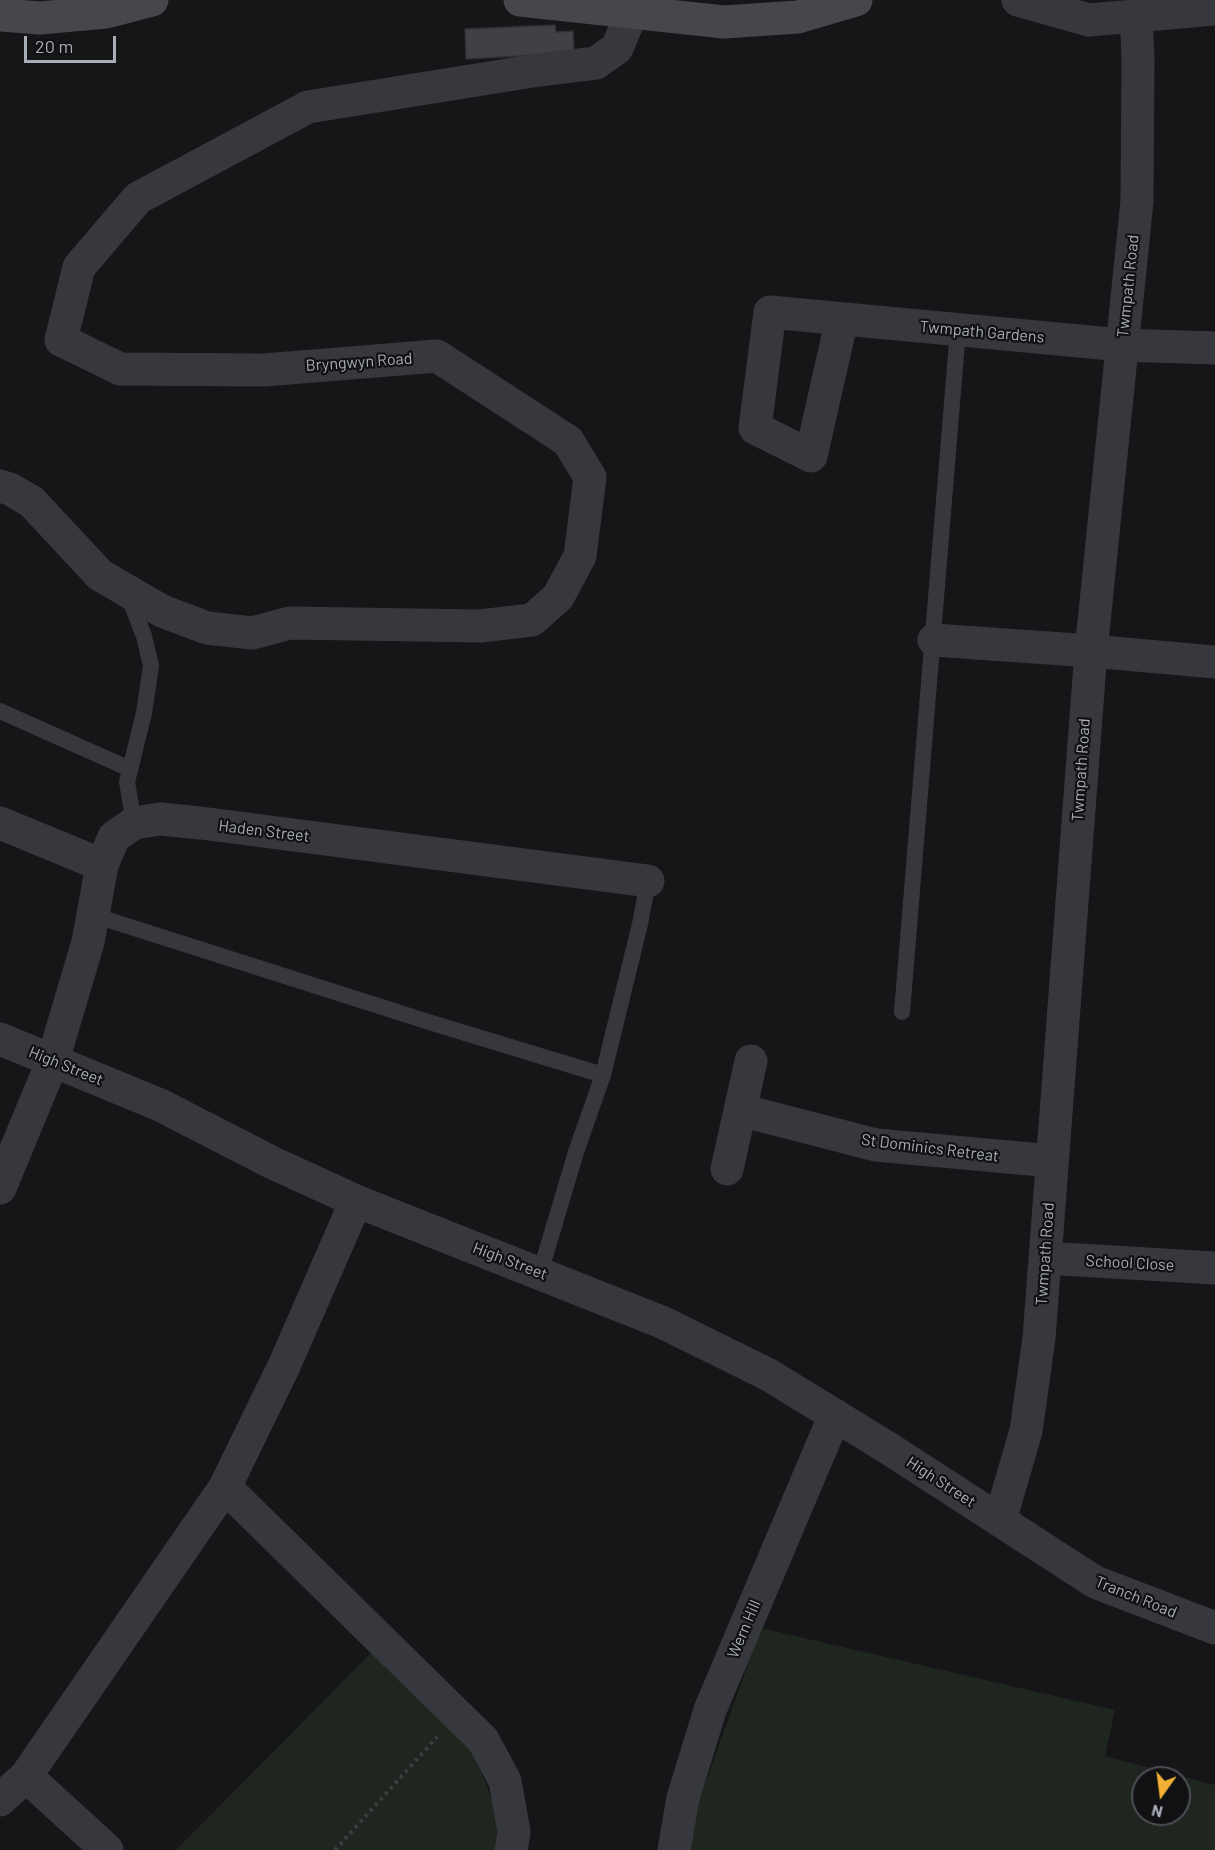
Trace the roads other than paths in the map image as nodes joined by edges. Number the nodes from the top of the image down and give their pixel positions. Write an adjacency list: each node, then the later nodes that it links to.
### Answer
1 (152, 0): 5 (street)
2 (520, 0): 7 (street)
3 (856, 0): 7 (street)
4 (1018, 0): 9 (street)
5 (34, 9): 8 (street)
6 (1215, 9): 9 (street)
7 (632, 12): 15 (street, Bryngwyn Road)
8 (0, 15)
9 (1136, 15): 12 (street, Twmpath Road)
10 (842, 319): 11 (street, Twmpath Gardens)
11 (958, 330): 12 (street, Twmpath Gardens); 16 (lane)
12 (1122, 345): 13 (street, Twmpath Gardens); 17 (street, Twmpath Road)
13 (1215, 348)
14 (0, 486): 15 (street, Bryngwyn Road)
15 (127, 591): 20 (lane)
16 (933, 640): 17 (street); 26 (lane)
17 (1091, 651): 18 (street); 32 (street, Twmpath Road)
18 (1215, 662)
19 (0, 711): 20 (lane)
20 (130, 769): 22 (lane)
21 (0, 823): 23 (street)
22 (134, 824): 23 (street); 24 (street, Haden Street)
23 (102, 865): 25 (street)
24 (648, 881): 30 (lane)
25 (93, 915): 28 (street); 30 (lane)
26 (902, 1012)
27 (0, 1039): 28 (street, High Street)
28 (53, 1060): 34 (street); 35 (street, High Street)
29 (751, 1061): 31 (street)
30 (603, 1075): 38 (lane)
31 (740, 1110): 32 (street, St Dominics Retreat); 33 (street)
32 (1052, 1161): 36 (street, Twmpath Road)
33 (727, 1169)
34 (0, 1188)
35 (356, 1201): 38 (street, High Street); 40 (street)
36 (1044, 1258): 37 (street, School Close); 41 (street, Twmpath Road)
37 (1215, 1268)
38 (540, 1273): 39 (street, High Street)
39 (835, 1415): 41 (street, High Street); 47 (street, Wern Hill)
40 (225, 1486): 43 (street); 46 (street)
41 (1000, 1520): 42 (street, Tranch Road)
42 (1213, 1625)
43 (26, 1776): 44 (street); 45 (street)
44 (0, 1800)
45 (107, 1850)
46 (511, 1850)
47 (674, 1850)

